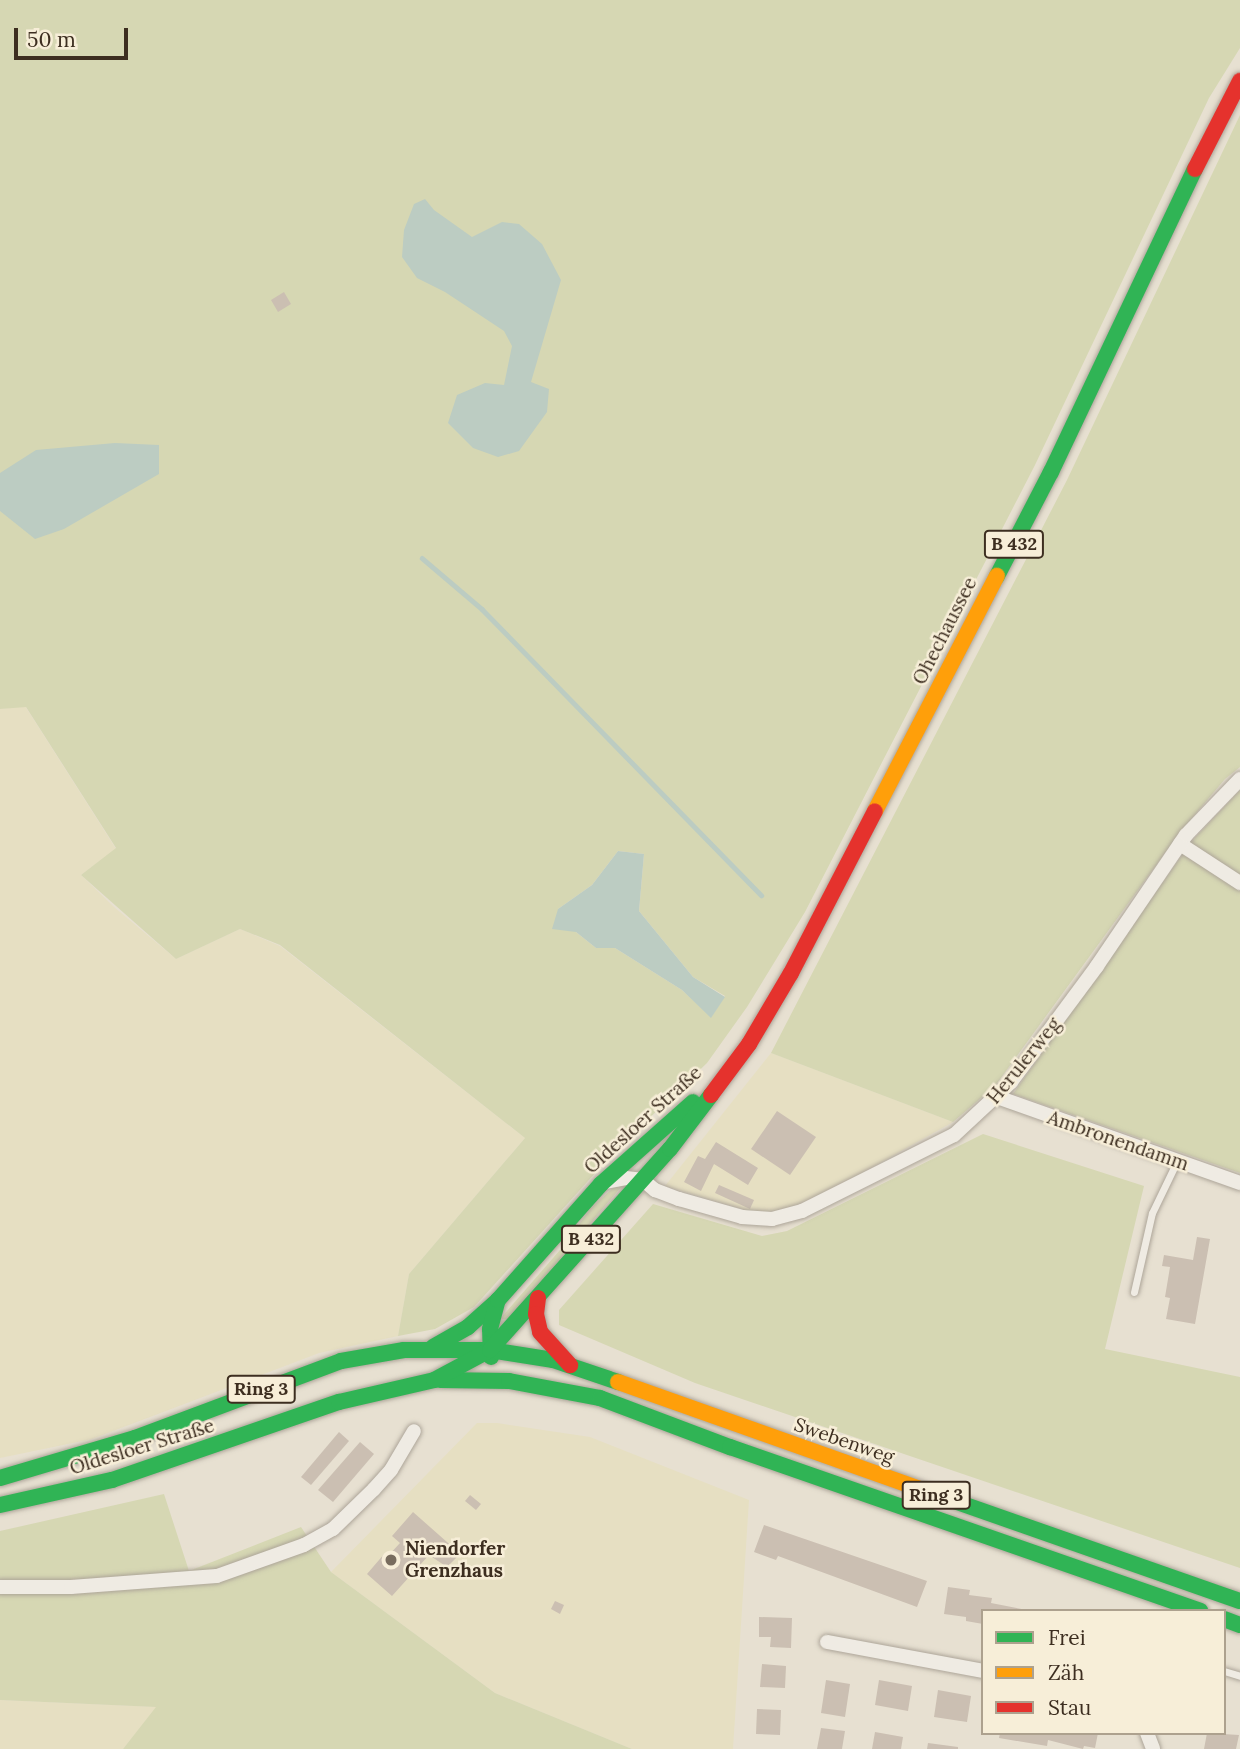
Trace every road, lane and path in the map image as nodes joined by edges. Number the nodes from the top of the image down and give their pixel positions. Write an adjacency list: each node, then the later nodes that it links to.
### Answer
1 (1240, 81): 5 (main road, Ohechaussee / B 432)
2 (1240, 779): 3 (street, Herulerweg)
3 (1180, 844): 4 (street); 6 (street, Herulerweg)
4 (1240, 883)
5 (722, 1076): 7 (main road, Oldesloer Straße / B 432); 9 (main road, Oldesloer Straße / B 432)
6 (997, 1097): 8 (street, Ambronendamm); 9 (street, Herulerweg)
7 (647, 1142): 9 (street); 11 (main road, Oldesloer Straße / B 432)
8 (1177, 1161): 10 (street, Ambronendamm); 12 (lane)
9 (643, 1180): 11 (street); 13 (main road, Oldesloer Straße / B 432)
10 (1240, 1183)
11 (601, 1184): 14 (main road, Oldesloer Straße / B 432)
12 (1134, 1292)
13 (538, 1298): 16 (main road, Oldesloer Straße / B 432); 17 (main road)
14 (498, 1300): 15 (main road, B 432); 16 (main road, Oldesloer Straße)
15 (430, 1349): 16 (main road, Swebenweg / Ring 3); 21 (main road, Oldesloer Straße / Ring 3)
16 (490, 1350): 17 (main road, Swebenweg / Ring 3); 18 (main road, Oldesloer Straße / B 432); 19 (main road)
17 (570, 1365): 24 (main road, Swebenweg / Ring 3)
18 (434, 1380): 19 (main road, Ring 3); 22 (main road, Oldesloer Straße / Ring 3)
19 (509, 1381): 25 (main road, Ring 3)
20 (414, 1431): 23 (street)
21 (0, 1478)
22 (0, 1505)
23 (0, 1587)
24 (1240, 1601)
25 (1194, 1609)
26 (827, 1642): 27 (street)
27 (981, 1671)

